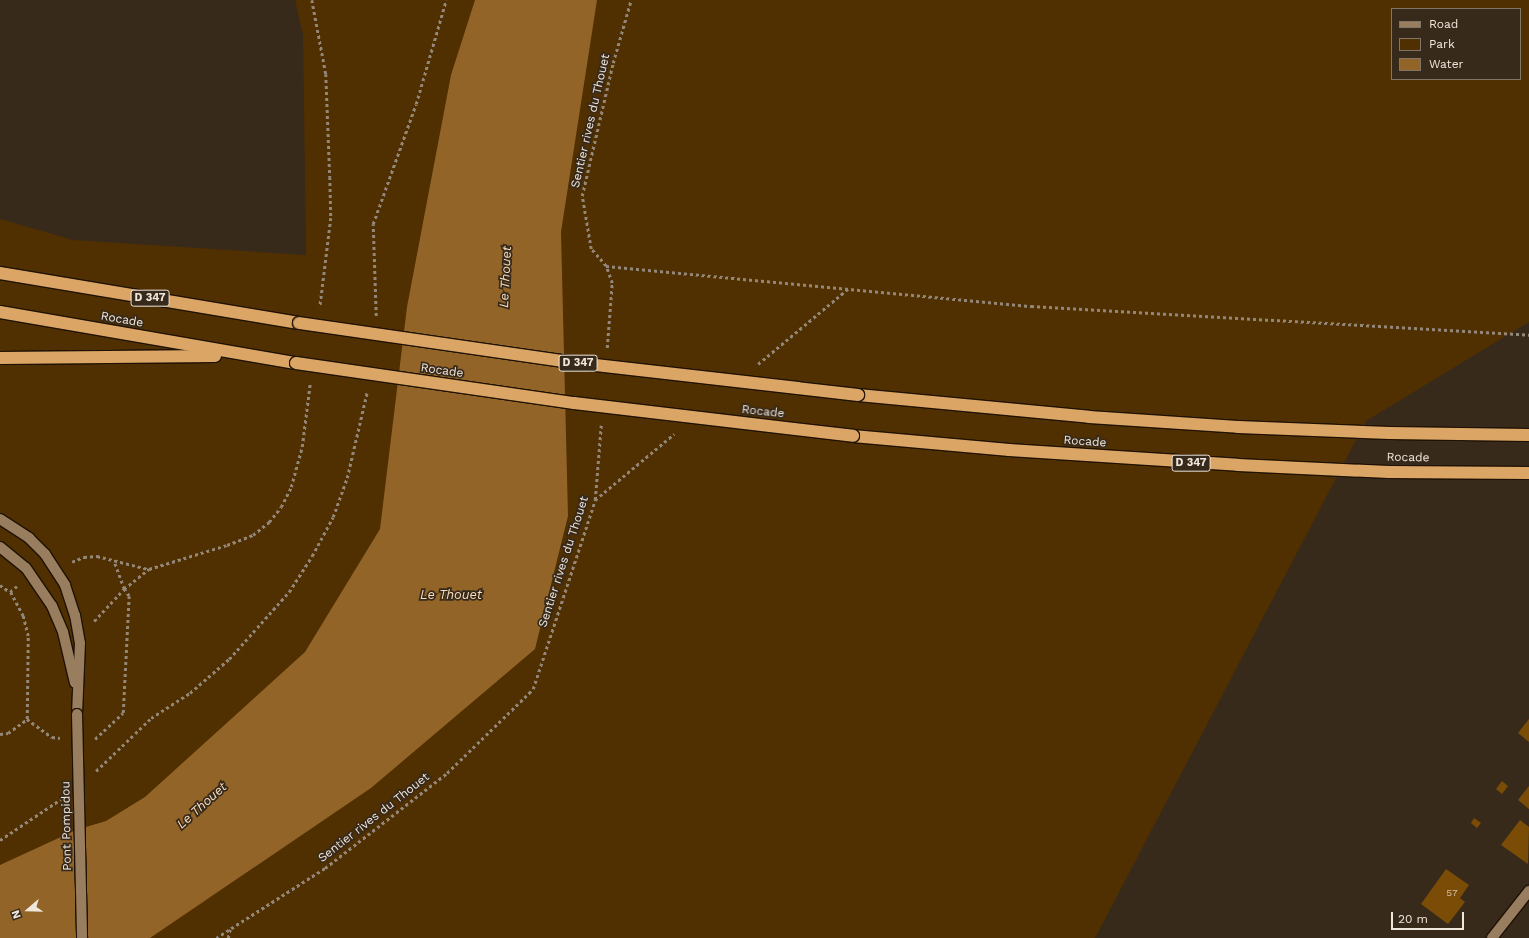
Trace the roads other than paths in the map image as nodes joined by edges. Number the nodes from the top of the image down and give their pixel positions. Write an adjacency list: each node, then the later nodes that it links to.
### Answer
1 (0, 273): 5 (highway, D 347, bridge)
2 (0, 312): 3 (highway, Rocade / D 347)
3 (244, 355): 4 (highway); 6 (highway, Rocade / D 347, bridge)
4 (0, 358)
5 (1529, 435)
6 (1529, 473)
7 (0, 519): 9 (main road, Pont Pompidou)
8 (0, 547): 9 (main road)
9 (78, 697): 11 (main road, Pont Pompidou, bridge)
10 (1529, 891): 12 (main road)
11 (82, 938)
12 (1492, 938)

